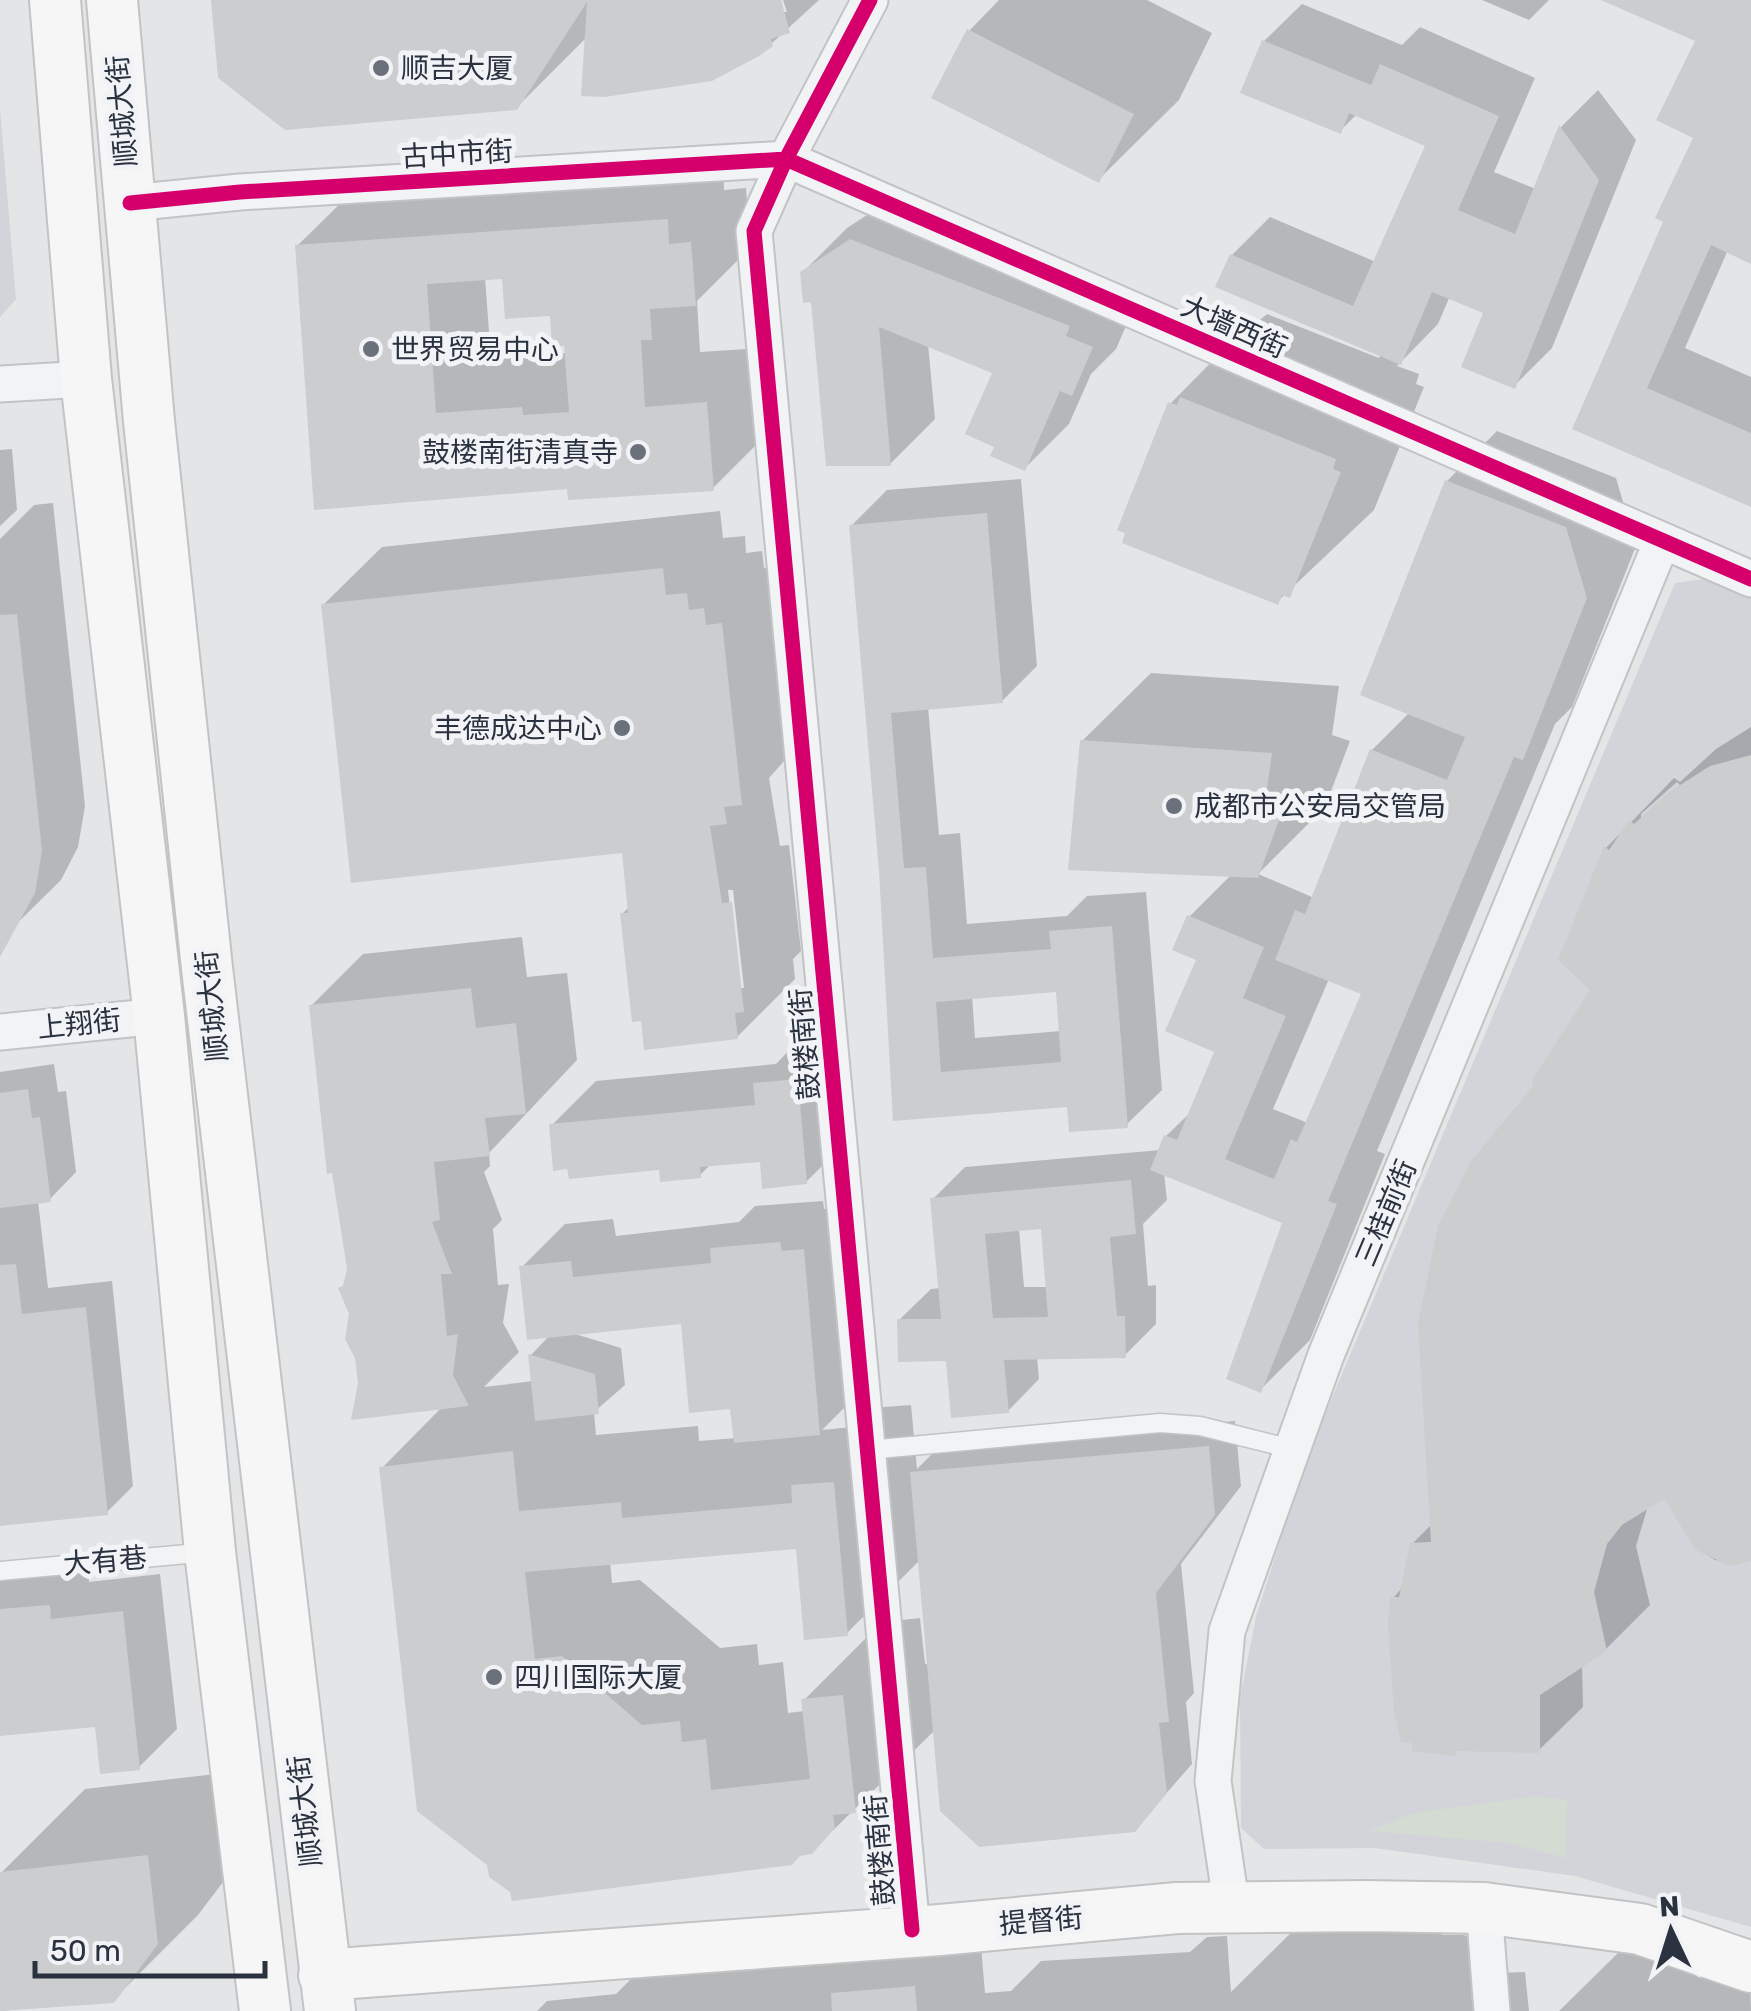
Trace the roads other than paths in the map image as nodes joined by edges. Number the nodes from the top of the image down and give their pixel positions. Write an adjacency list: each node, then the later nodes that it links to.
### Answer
1 (55, 0): 6 (main road, 顺城大街)
2 (112, 0): 5 (main road, 顺城大街)
3 (870, 0): 4 (street, 鼓楼南街)
4 (786, 159): 5 (street, 古中市街); 8 (street, 大墙西街); 13 (street, 鼓楼南街)
5 (130, 203): 20 (main road, 顺城大街)
6 (86, 378): 7 (street); 10 (main road, 顺城大街)
7 (0, 384)
8 (1662, 540): 9 (street, 大墙西街); 12 (street, 三桂前街)
9 (1751, 579)
10 (159, 1016): 11 (street, 上翔街); 14 (main road, 顺城大街)
11 (0, 1032)
12 (1292, 1449): 13 (lane); 17 (street, 三桂前街)
13 (868, 1450): 18 (street, 鼓楼南街)
14 (210, 1552): 15 (lane, 大有巷); 21 (main road, 顺城大街)
15 (0, 1571)
16 (1484, 1908): 17 (main road, 提督街); 19 (main road, 提督街); 22 (street)
17 (1232, 1909): 18 (main road, 提督街)
18 (912, 1930): 20 (main road, 提督街)
19 (1751, 1968)
20 (327, 1993)
21 (264, 2011)
22 (1492, 2011)

